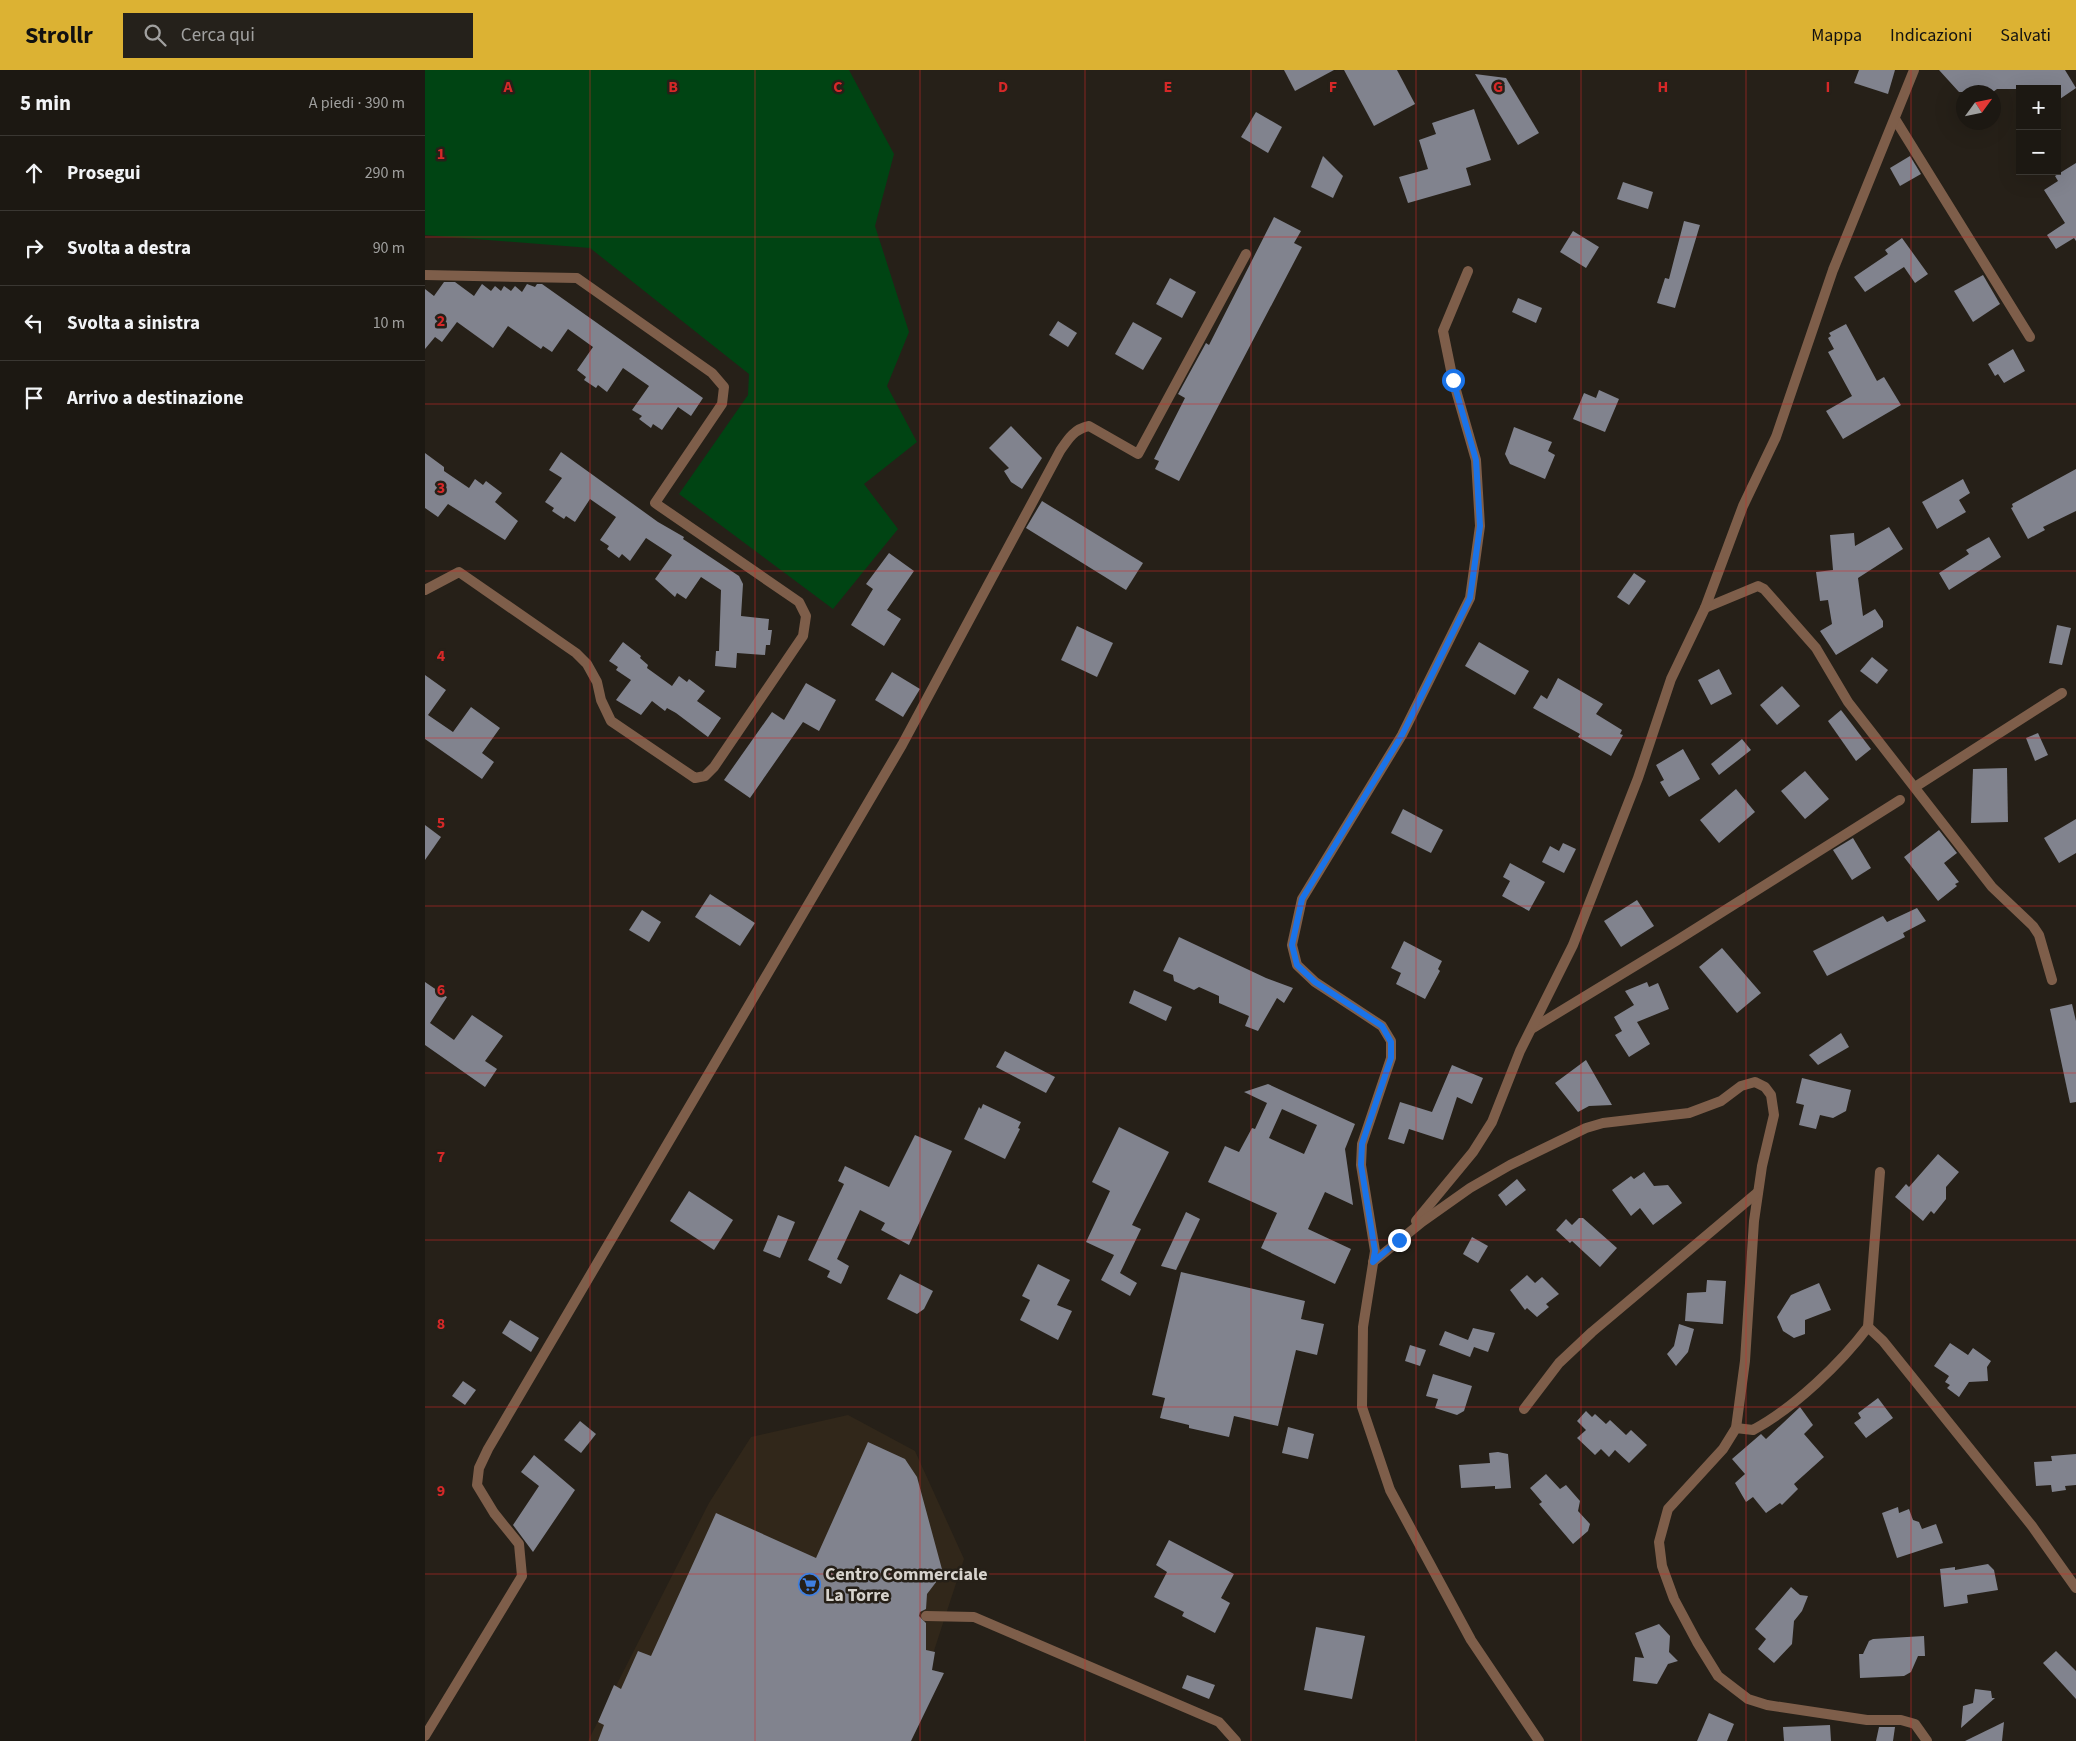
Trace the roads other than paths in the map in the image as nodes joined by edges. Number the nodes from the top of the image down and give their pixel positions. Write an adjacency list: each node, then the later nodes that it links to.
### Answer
1 (1914, 70): 2 (street)
2 (1895, 119): 6 (street); 8 (street)
3 (1246, 254): 23 (street)
4 (1468, 271): 17 (street)
5 (425, 275): 7 (street)
6 (2030, 337)
7 (426, 589)
8 (1705, 608): 10 (street); 13 (street)
9 (2062, 693): 10 (street)
10 (1915, 786): 12 (street)
11 (1900, 800): 13 (street)
12 (2052, 980)
13 (1532, 1028): 16 (street)
14 (1880, 1172): 18 (street)
15 (1758, 1192): 16 (street); 19 (street); 20 (street)
16 (1399, 1240): 17 (street)
17 (1373, 1262): 25 (street)
18 (1868, 1326): 20 (street); 21 (street)
19 (1524, 1409)
20 (1736, 1428): 26 (street)
21 (2076, 1588)
22 (926, 1616): 24 (street)
23 (425, 1736)
24 (1235, 1741)
25 (1539, 1741)
26 (1927, 1741)

